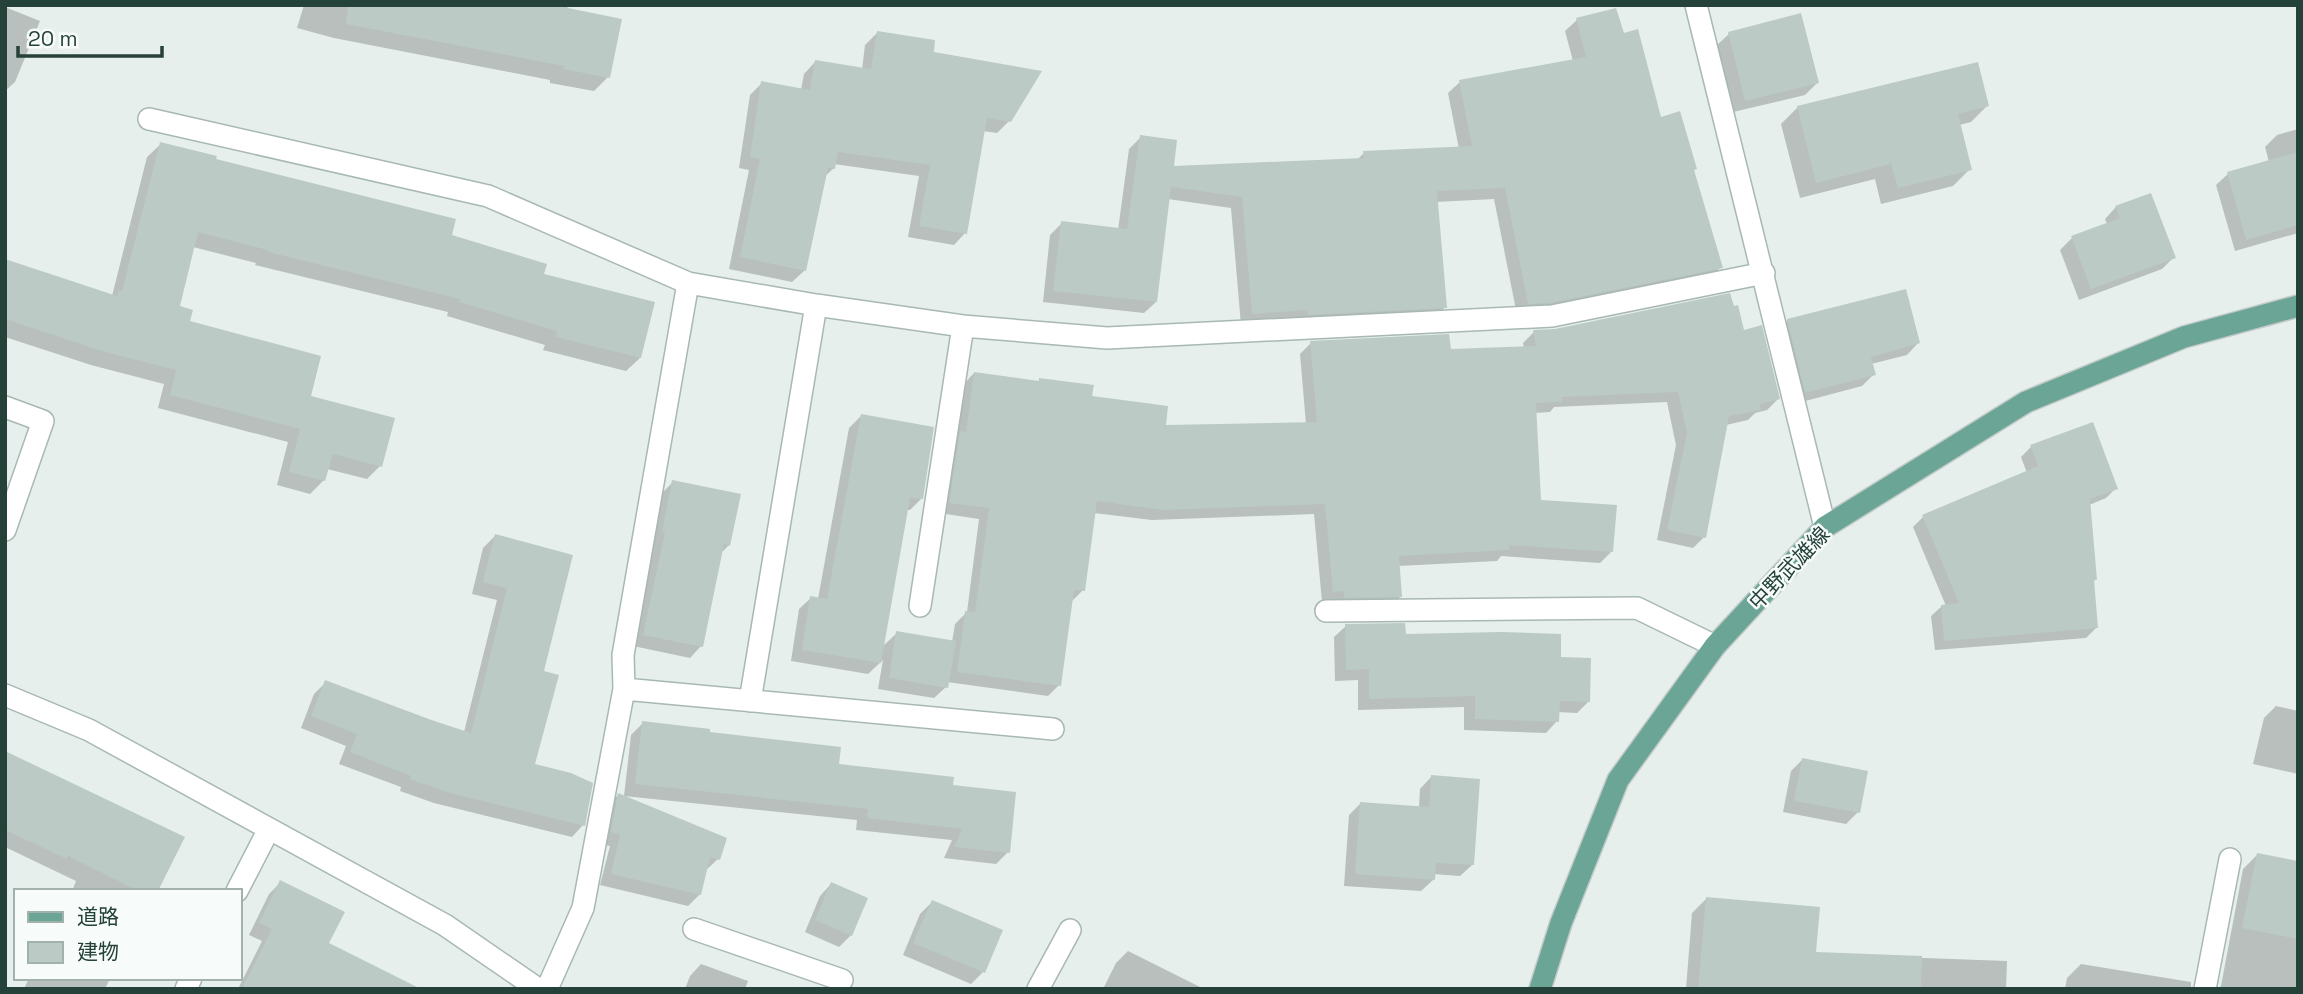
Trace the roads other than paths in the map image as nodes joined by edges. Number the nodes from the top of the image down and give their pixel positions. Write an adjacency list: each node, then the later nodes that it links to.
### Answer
1 (1696, 5): 3 (street)
2 (149, 119): 4 (street)
3 (1764, 273): 7 (street); 9 (street)
4 (688, 283): 5 (street); 14 (street)
5 (816, 305): 7 (street); 16 (street)
6 (2298, 306): 9 (main road, 中野武雄線)
7 (963, 326): 11 (street)
8 (5, 407): 10 (street)
9 (1825, 527): 13 (main road, 中野武雄線)
10 (5, 530)
11 (920, 606)
12 (1326, 611): 13 (street)
13 (1715, 646): 27 (main road, 中野武雄線)
14 (624, 689): 16 (street); 25 (street)
15 (7, 699): 18 (street)
16 (750, 701): 17 (street)
17 (1053, 729)
18 (270, 829): 20 (street); 24 (street)
19 (2230, 859): 28 (street)
20 (238, 889)
21 (694, 929): 23 (street)
22 (1070, 930): 26 (street)
23 (846, 986)
24 (538, 989)
25 (547, 989)
26 (1038, 989)
27 (1540, 989)
28 (2206, 989)

